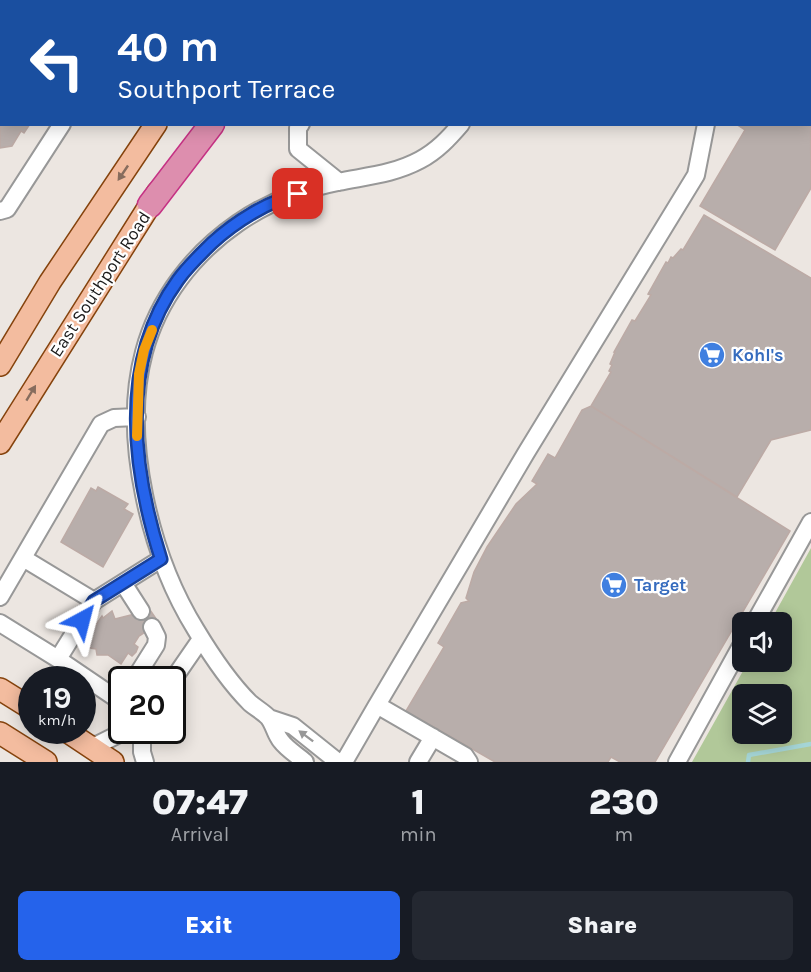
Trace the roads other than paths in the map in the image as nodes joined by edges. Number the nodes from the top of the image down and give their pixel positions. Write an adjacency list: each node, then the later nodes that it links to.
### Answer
1 (62, 126): 10 (street)
2 (155, 126): 11 (main road, one-way to 11)
3 (198, 126): 9 (main road, East Southport Road)
4 (210, 126): 9 (highway)
5 (300, 126): 8 (street)
6 (459, 126): 8 (street)
7 (706, 126): 32 (street)
8 (339, 182): 12 (street)
9 (150, 205): 13 (main road, East Southport Road, one-way to 9)
10 (0, 211)
11 (0, 365)
12 (137, 417): 15 (street); 16 (street)
13 (0, 443)
14 (811, 522): 21 (street)
15 (23, 558): 18 (street); 19 (street)
16 (161, 559): 17 (street); 24 (street)
17 (123, 583): 19 (street); 20 (street)
18 (0, 597)
19 (94, 601): 25 (street)
20 (141, 611)
21 (761, 612)
22 (0, 623): 25 (street)
23 (152, 627): 27 (street)
24 (201, 639): 28 (street); 33 (street)
25 (58, 659): 30 (street)
26 (732, 662): 48 (street)
27 (143, 666)
28 (182, 666)
29 (0, 689): 31 (main road)
30 (108, 693)
31 (18, 700)
32 (377, 705): 35 (street); 45 (street)
33 (269, 718): 43 (street); 44 (street, one-way to 33)
34 (0, 733): 40 (main road)
35 (433, 737): 46 (street); 47 (street)
36 (108, 738): 39 (street)
37 (85, 744): 39 (main road)
38 (142, 744): 42 (street)
39 (89, 747): 41 (main road)
40 (46, 762)
41 (113, 762)
42 (145, 762)
43 (305, 762)
44 (338, 762)
45 (344, 762)
46 (418, 762)
47 (469, 762)
48 (677, 762)

